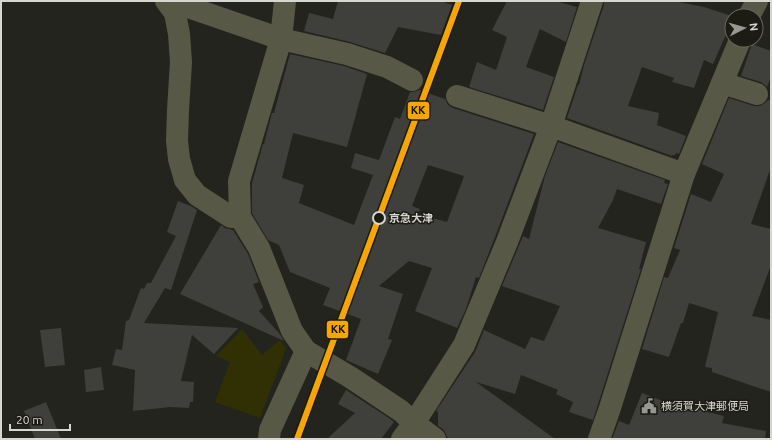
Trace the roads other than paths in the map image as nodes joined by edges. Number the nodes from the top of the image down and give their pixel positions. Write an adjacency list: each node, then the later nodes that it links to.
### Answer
1 (166, 1): 13 (street)
2 (171, 1): 5 (street)
3 (285, 1): 5 (street)
4 (592, 1): 11 (street)
5 (281, 39): 7 (street); 13 (street)
6 (737, 48): 8 (street)
7 (412, 80)
8 (722, 83): 9 (street); 12 (street)
9 (757, 94)
10 (457, 96): 11 (street)
11 (551, 126): 12 (street); 15 (street)
12 (684, 174): 18 (street)
13 (240, 217): 14 (street)
14 (306, 351): 15 (street); 16 (street)
15 (408, 431): 17 (street)
16 (269, 439)
17 (435, 439)
18 (598, 439)

